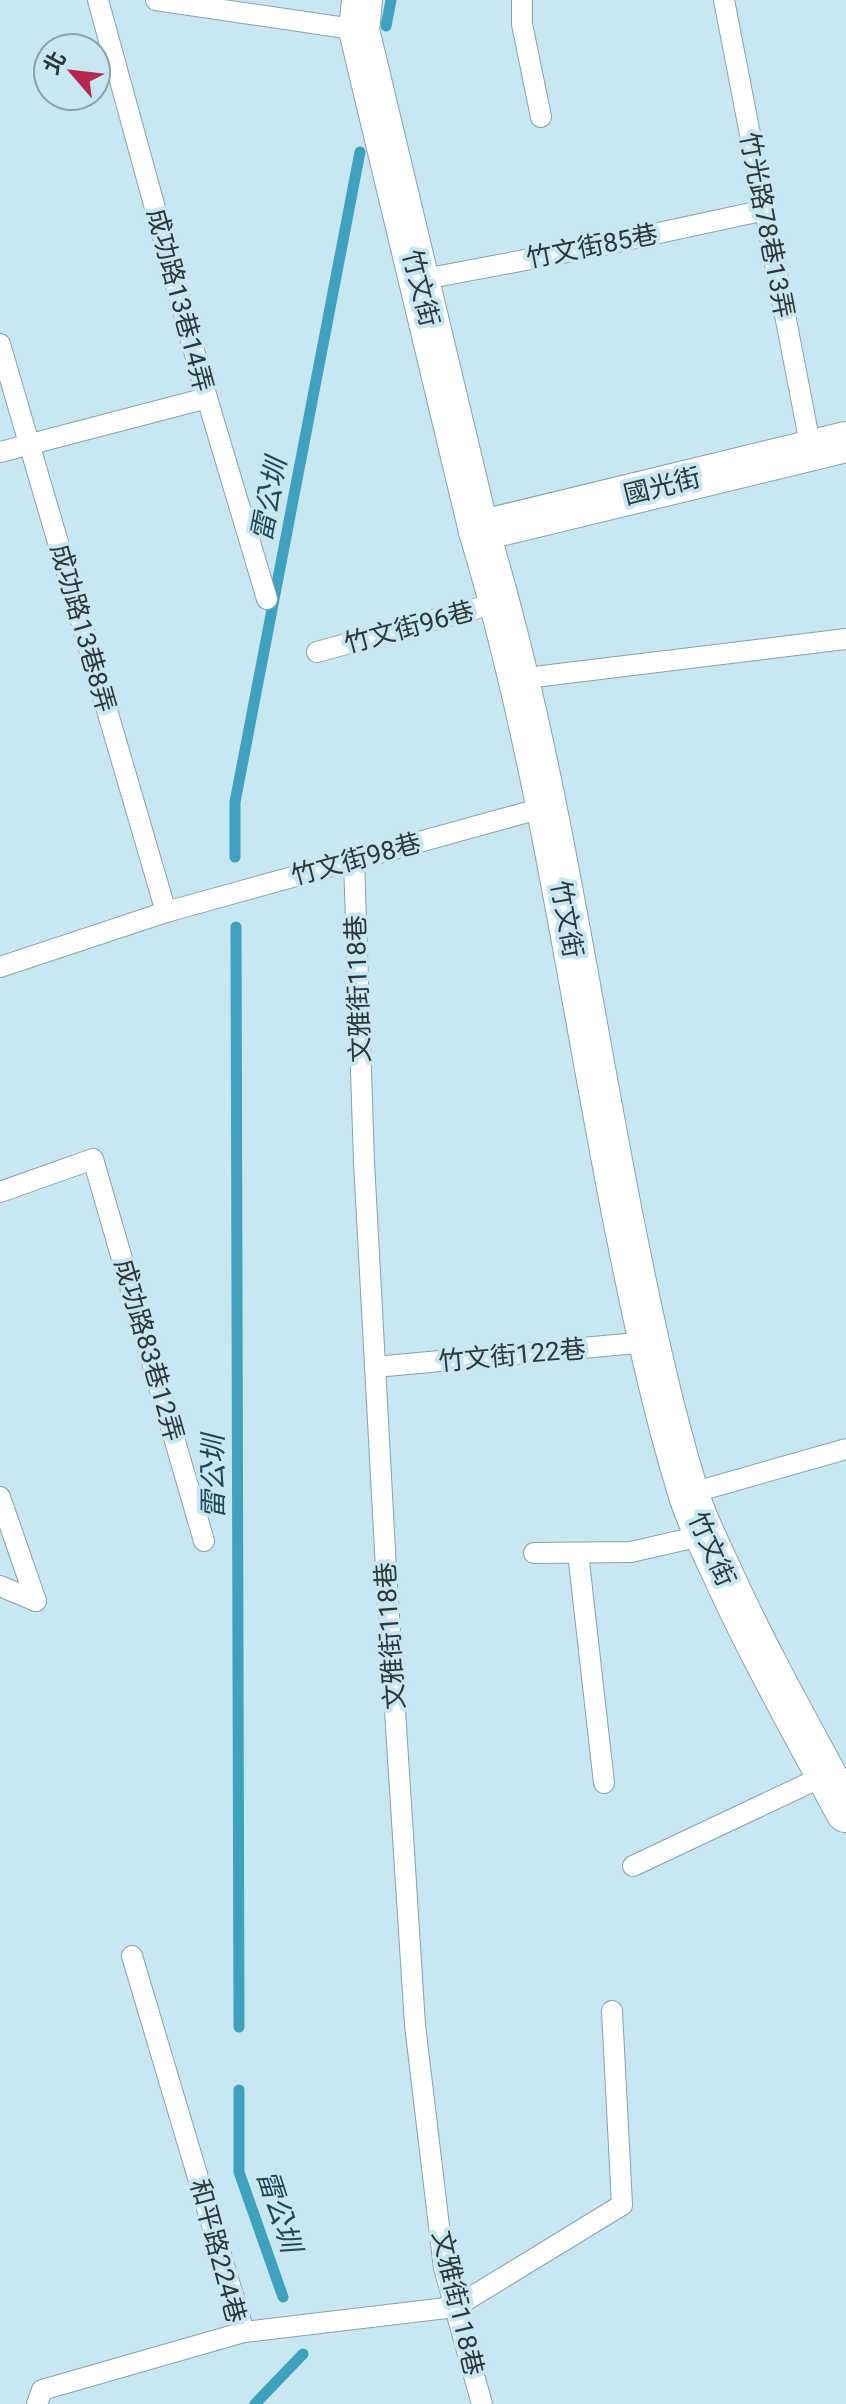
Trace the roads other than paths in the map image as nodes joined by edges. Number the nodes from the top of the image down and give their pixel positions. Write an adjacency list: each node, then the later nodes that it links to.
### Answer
1 (98, 0): 10 (lane, 成功路13巷14弄)
2 (156, 0): 5 (lane)
3 (522, 0): 6 (lane)
4 (724, 0): 7 (lane, 竹光路78巷13弄)
5 (360, 15): 8 (street, 竹文街)
6 (541, 117)
7 (765, 210): 8 (lane, 竹文街85巷); 12 (lane, 竹光路78巷13弄)
8 (419, 280): 14 (street, 竹文街)
9 (0, 344): 11 (lane, 成功路13巷8弄)
10 (207, 398): 11 (lane); 15 (lane, 成功路13巷14弄)
11 (30, 443): 13 (lane); 22 (lane, 成功路13巷8弄)
12 (828, 446): 14 (street, 國光街)
13 (0, 452)
14 (479, 531): 16 (street, 竹文街)
15 (267, 599)
16 (500, 602): 18 (lane, 竹文街96巷); 19 (street, 竹文街)
17 (846, 639): 19 (lane)
18 (317, 652)
19 (518, 679): 20 (street, 竹文街)
20 (546, 807): 21 (lane, 竹文街98巷); 25 (street, 竹文街)
21 (354, 861): 22 (lane, 竹文街98巷); 26 (lane, 文雅街118巷)
22 (166, 912): 23 (lane, 竹文街98巷)
23 (0, 967)
24 (0, 1192): 31 (lane, 成功路83巷12弄)
25 (648, 1342): 26 (lane, 竹文街122巷); 28 (street, 竹文街)
26 (375, 1367): 41 (lane, 文雅街118巷)
27 (846, 1449): 28 (lane)
28 (688, 1494): 30 (street, 竹文街)
29 (0, 1497): 34 (lane)
30 (705, 1535): 33 (lane); 35 (street, 竹文街)
31 (204, 1541)
32 (534, 1553): 33 (lane)
33 (578, 1553): 36 (lane)
34 (0, 1586)
35 (826, 1775): 37 (street, 竹文街); 38 (lane)
36 (604, 1783)
37 (846, 1812)
38 (633, 1866)
39 (132, 1956): 42 (lane, 和平路224巷)
40 (612, 2011): 41 (lane)
41 (455, 2307): 42 (lane); 44 (lane, 文雅街118巷)
42 (244, 2332): 43 (lane, 和平路224巷)
43 (37, 2404)
44 (482, 2404)

